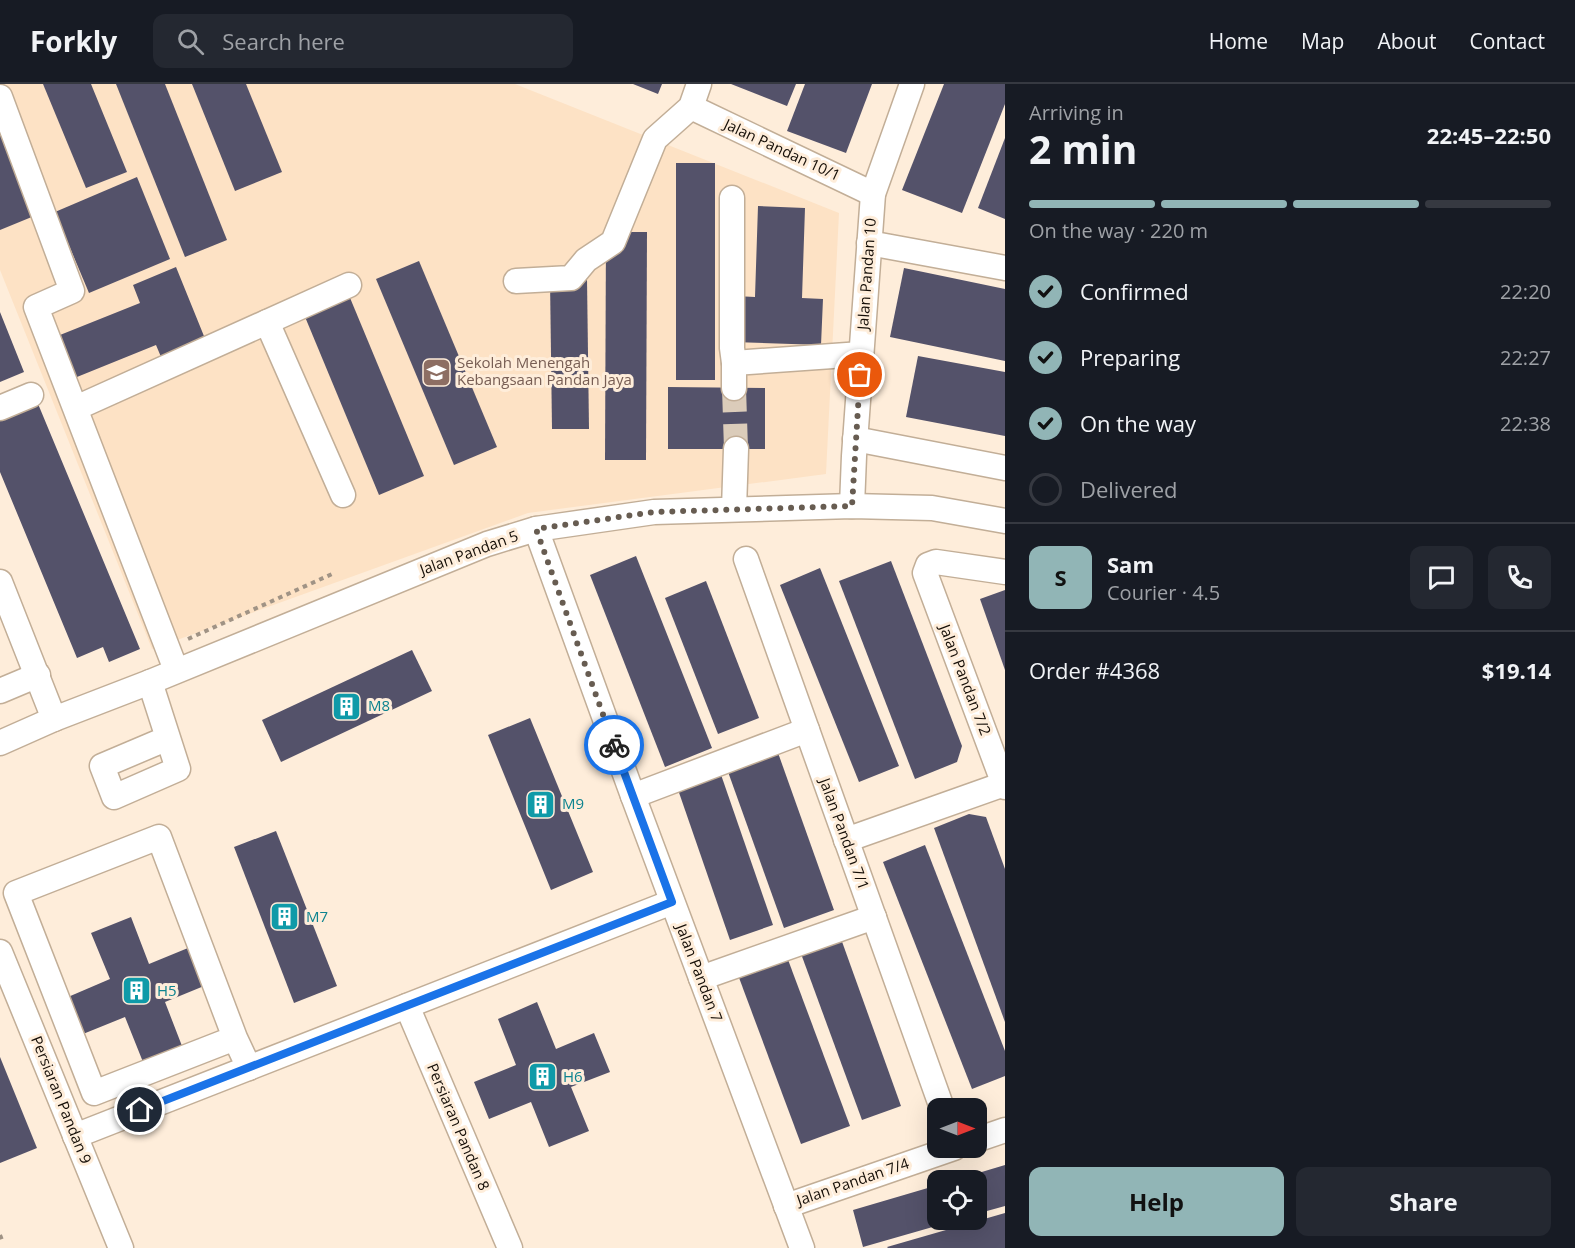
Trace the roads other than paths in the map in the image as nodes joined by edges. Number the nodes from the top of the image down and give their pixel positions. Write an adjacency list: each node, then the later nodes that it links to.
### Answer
1 (699, 84): 4 (street)
2 (912, 84): 5 (street, Jalan Pandan 10)
3 (0, 97): 17 (street)
4 (691, 107): 5 (street, Jalan Pandan 10/1); 9 (street)
5 (873, 194): 7 (street, Jalan Pandan 10)
6 (732, 198): 13 (street)
7 (869, 243): 8 (street); 12 (street, Jalan Pandan 10)
8 (1005, 268)
9 (516, 281)
10 (349, 285): 11 (street)
11 (267, 322): 17 (street); 21 (street)
12 (861, 354): 13 (street); 18 (street, Jalan Pandan 10)
13 (734, 363): 14 (street)
14 (734, 388)
15 (31, 395): 16 (street)
16 (0, 408)
17 (76, 408): 29 (street)
18 (855, 439): 20 (street); 22 (street, Jalan Pandan 10)
19 (736, 450): 23 (street)
20 (1005, 468)
21 (343, 495)
22 (852, 506): 23 (street, Jalan Pandan 5); 24 (street, Jalan Pandan 5)
23 (734, 509): 25 (street, Jalan Pandan 5)
24 (1005, 521)
25 (536, 529): 29 (street, Jalan Pandan 5); 38 (street, Jalan Pandan 7)
26 (746, 560): 34 (street, Jalan Pandan 7/1)
27 (1005, 572): 37 (street, Jalan Pandan 7/2)
28 (0, 582): 30 (street)
29 (172, 659): 31 (street, Jalan Pandan 5)
30 (38, 675): 32 (street); 33 (street)
31 (150, 682): 33 (street, Jalan Pandan 5); 35 (street)
32 (0, 691)
33 (54, 719): 36 (street, Jalan Pandan 5)
34 (807, 730): 38 (street); 39 (street, Jalan Pandan 7/1)
35 (168, 738)
36 (0, 743)
37 (1004, 785): 39 (street)
38 (633, 795): 40 (street, Jalan Pandan 7)
39 (846, 840): 41 (street, Jalan Pandan 7/1)
40 (672, 902): 43 (street, Jalan Pandan 7); 44 (street)
41 (874, 917): 43 (street); 47 (street, Jalan Pandan 7/1)
42 (0, 952): 49 (street, Persiaran Pandan 9)
43 (701, 978): 52 (street, Jalan Pandan 7)
44 (407, 1006): 46 (street); 54 (street, Persiaran Pandan 8)
45 (235, 1038): 45 (street); 46 (street)
46 (249, 1068): 49 (street)
47 (938, 1098)
48 (1005, 1130): 50 (street)
49 (75, 1136): 53 (street, Persiaran Pandan 9)
50 (987, 1136)
51 (927, 1157): 52 (street, Jalan Pandan 7/4)
52 (786, 1206): 55 (street, Jalan Pandan 7)
53 (116, 1247)
54 (510, 1248)
55 (802, 1248)

